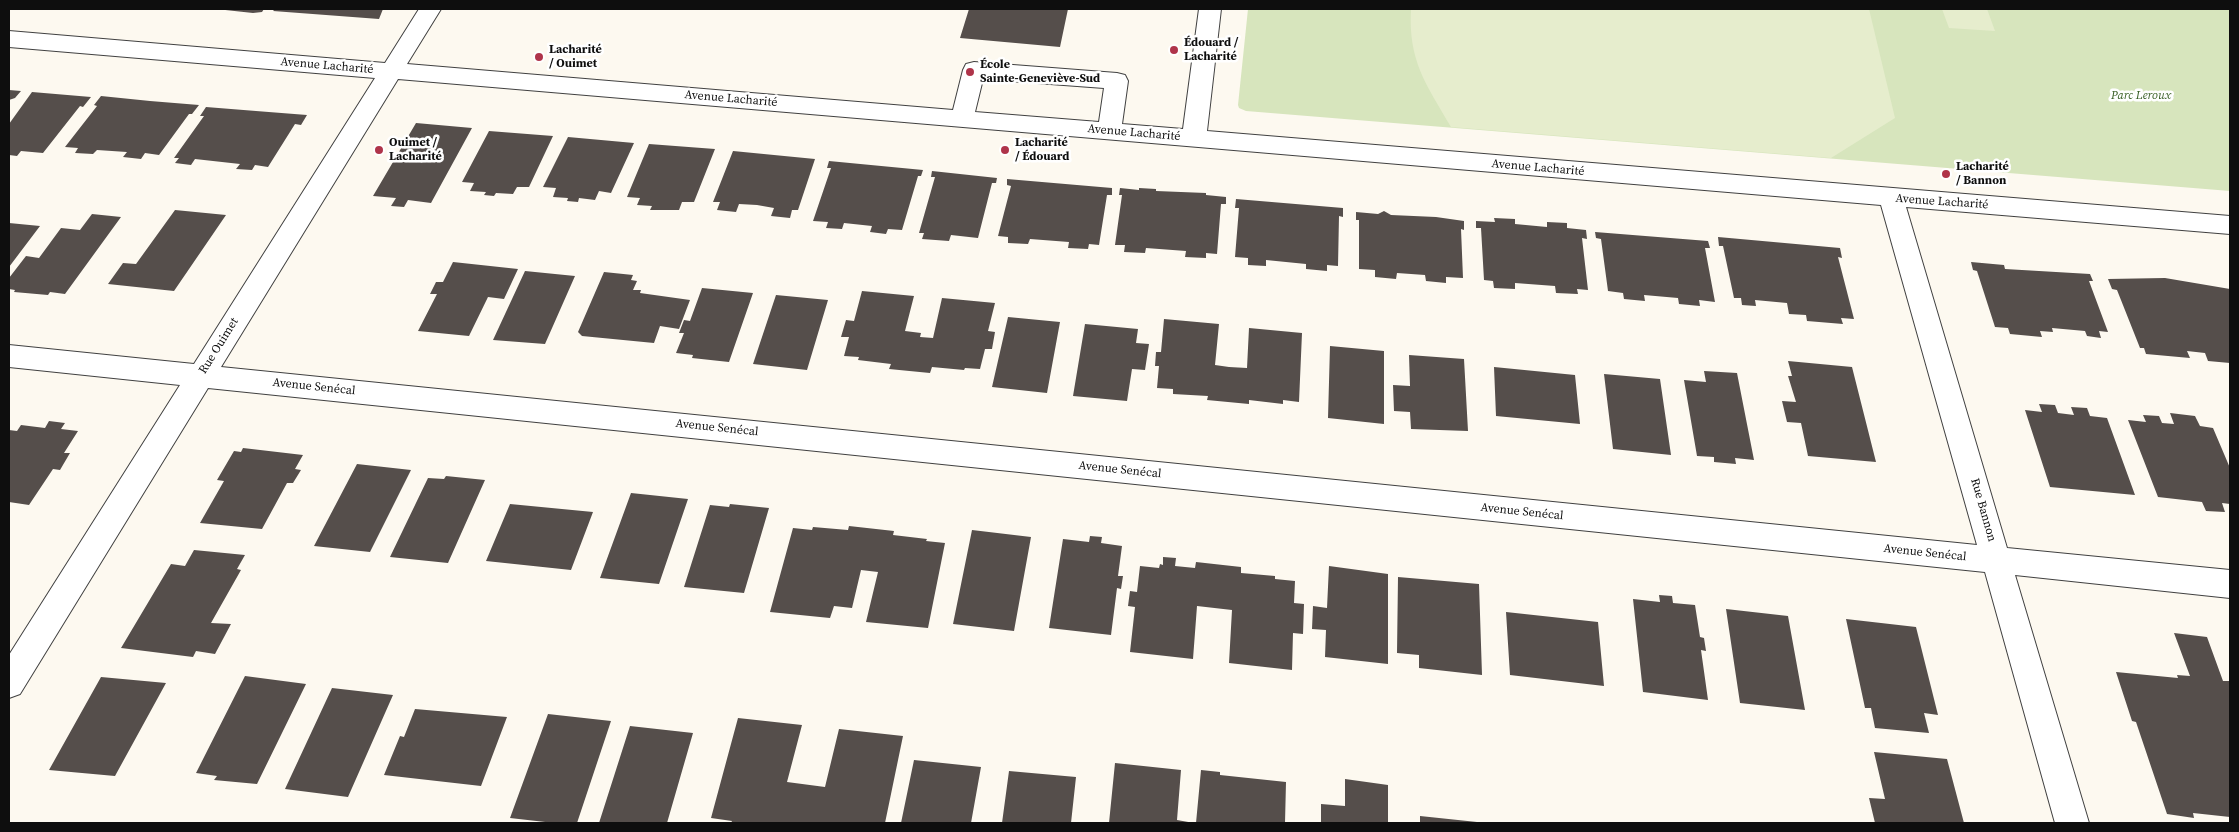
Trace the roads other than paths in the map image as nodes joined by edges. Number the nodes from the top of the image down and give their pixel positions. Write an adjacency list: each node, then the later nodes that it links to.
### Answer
1 (430, 9): 4 (street, Rue Ouimet)
2 (1210, 9): 7 (street)
3 (9, 38): 4 (street, Avenue Lacharité)
4 (391, 71): 5 (street, Avenue Lacharité); 11 (street, Rue Ouimet)
5 (962, 119): 6 (street, Avenue Lacharité); 6 (street)
6 (1109, 131): 7 (street, Avenue Lacharité)
7 (1194, 138): 8 (street, Avenue Lacharité)
8 (1891, 198): 9 (street, Avenue Lacharité); 12 (street, Rue Bannon)
9 (2230, 225)
10 (9, 356): 11 (street, Avenue Senécal)
11 (200, 375): 12 (street, Avenue Senécal); 14 (street, Rue Ouimet)
12 (1997, 561): 13 (street, Avenue Senécal); 15 (street, Rue Bannon)
13 (2230, 584)
14 (9, 683)
15 (2072, 823)

